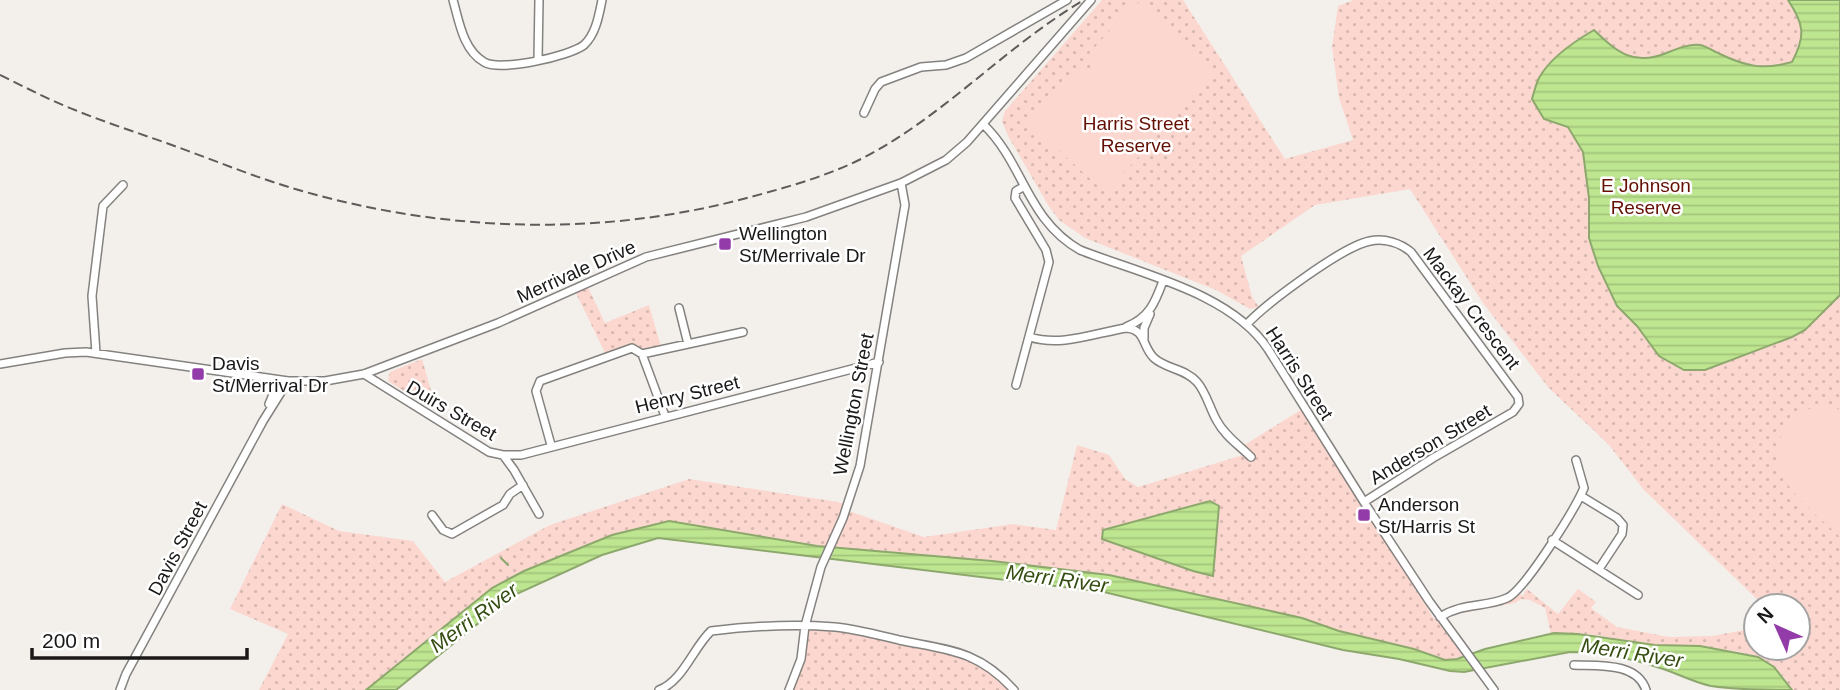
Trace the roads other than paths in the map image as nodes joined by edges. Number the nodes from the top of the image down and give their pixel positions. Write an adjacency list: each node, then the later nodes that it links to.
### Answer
1 (453, 0): 6 (street)
2 (540, 0): 6 (street)
3 (602, 0): 6 (street)
4 (1067, 0): 7 (street)
5 (1091, 0): 8 (street, Merrivale Drive)
6 (538, 60)
7 (864, 113)
8 (984, 125): 9 (street, Merrivale Drive); 11 (street, Harris Street)
9 (901, 183): 23 (street, Wellington Street); 25 (street, Merrivale Drive)
10 (123, 184): 21 (street)
11 (1023, 187): 12 (street, Harris Street); 18 (street)
12 (1163, 281): 13 (street); 15 (street, Harris Street)
13 (1155, 304): 16 (street); 19 (street)
14 (679, 308): 20 (street)
15 (1247, 324): 29 (street, Mackay Crescent); 38 (street, Harris Street)
16 (1119, 329): 18 (street); 19 (street)
17 (743, 332): 20 (street)
18 (1030, 337): 28 (street)
19 (1144, 340): 34 (street)
20 (688, 344): 22 (street)
21 (96, 353): 24 (street, Merrivale Drive); 26 (street, Merrivale Drive)
22 (642, 354): 30 (street); 32 (street)
23 (879, 362): 30 (street, Henry Street); 45 (street, Wellington Street)
24 (0, 364)
25 (364, 374): 27 (street, Merrivale Drive); 33 (street, Duirs Street)
26 (275, 380): 27 (street, Merrivale Drive); 31 (street, Davis Street)
27 (288, 381): 31 (street, Davis Street)
28 (1016, 385)
29 (1513, 412): 38 (street, Anderson Street)
30 (665, 416): 32 (street, Henry Street)
31 (263, 421): 47 (street, Davis Street)
32 (551, 445): 33 (street, Henry Street)
33 (503, 455): 36 (street, Duirs Street)
34 (1251, 457)
35 (1576, 460): 37 (street)
36 (523, 485): 39 (street, Duirs Street); 40 (street)
37 (1581, 496): 41 (street); 42 (street)
38 (1364, 502): 44 (street, Harris Street)
39 (540, 514)
40 (432, 515)
41 (1552, 540): 42 (street); 44 (street)
42 (1599, 569): 43 (street)
43 (1638, 595)
44 (1440, 617): 51 (street, Harris Street)
45 (805, 626): 48 (street); 49 (street, Wellington Street); 50 (street)
46 (1574, 665): 52 (street)
47 (120, 690)
48 (659, 690)
49 (789, 690)
50 (1014, 690)
51 (1494, 690)
52 (1646, 690)

